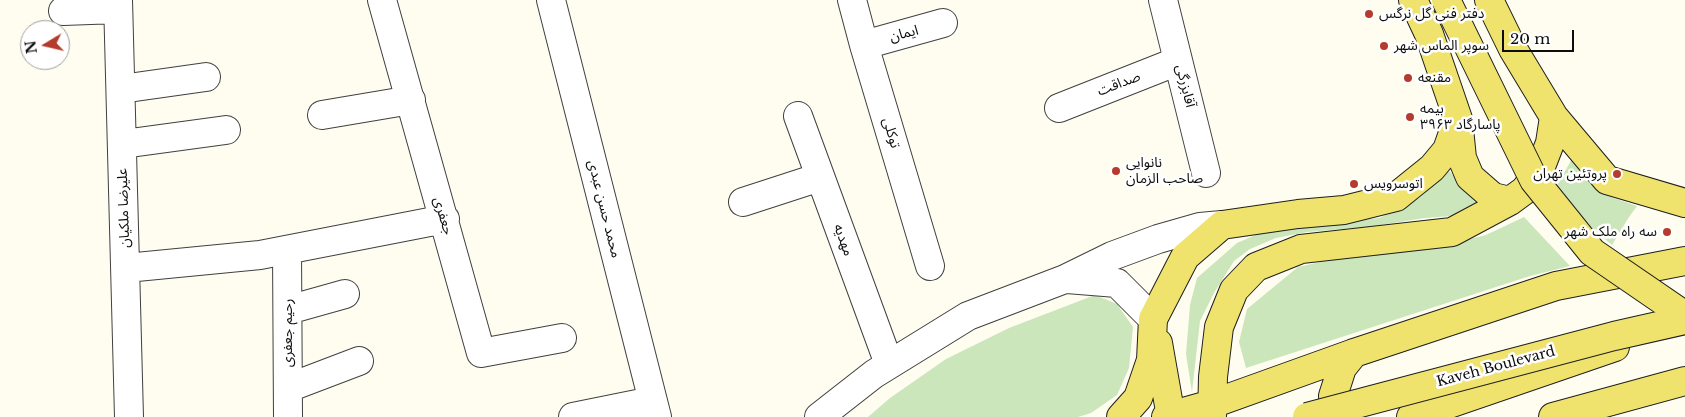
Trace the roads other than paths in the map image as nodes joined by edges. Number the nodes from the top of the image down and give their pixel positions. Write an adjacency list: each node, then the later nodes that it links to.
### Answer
1 (382, 0): 15 (street, جعفری)
2 (551, 0): 45 (street, محمد حسن عبدی)
3 (852, 0): 11 (street, توکلی)
4 (1162, 0): 12 (street, آقابزرگی)
5 (1413, 0): 20 (main road)
6 (1446, 0): 38 (main road, bridge)
7 (1489, 0): 19 (main road)
8 (118, 4): 9 (street); 14 (street, علیرضا ملکیان)
9 (63, 11)
10 (943, 23): 11 (street, ایمان)
11 (864, 45): 32 (street, توکلی)
12 (1178, 61): 16 (street, صداقت); 23 (street, آقابزرگی)
13 (206, 77): 14 (street)
14 (121, 89): 22 (street, علیرضا ملکیان)
15 (411, 100): 17 (street); 28 (street, جعفری)
16 (1060, 108)
17 (322, 115)
18 (798, 116): 24 (street, مهدیه)
19 (1554, 118): 25 (main road); 27 (main road)
20 (1458, 119): 25 (main road); 29 (main road)
21 (226, 130): 22 (street)
22 (123, 144): 33 (street, علیرضا ملکیان)
23 (1206, 173)
24 (820, 177): 26 (street); 42 (street, مهدیه)
25 (1510, 200): 46 (main road)
26 (743, 202)
27 (1685, 203)
28 (445, 219): 30 (street); 39 (street, جعفری)
29 (1222, 225): 34 (street); 37 (main road)
30 (288, 250): 33 (street); 36 (street, رحیم جعفری)
31 (1685, 261): 40 (main road)
32 (930, 266)
33 (126, 268): 48 (street, علیرضا ملکیان)
34 (1065, 279): 37 (street); 42 (street)
35 (345, 294): 36 (street)
36 (288, 310): 44 (street, رحیم جعفری)
37 (1154, 319): 47 (main road); 52 (main road)
38 (1680, 319): 53 (main road, Kaveh Boulevard, bridge); 55 (main road, bridge)
39 (562, 338)
40 (1354, 353): 46 (main road); 54 (main road)
41 (359, 361): 44 (street)
42 (889, 364): 51 (street)
43 (1685, 381): 56 (main road)
44 (288, 388): 49 (street, رحیم جعفری)
45 (655, 409): 50 (street)
46 (1212, 411): 47 (main road)
47 (1169, 416)
48 (129, 417)
49 (288, 417)
50 (574, 417)
51 (819, 417)
52 (1121, 417)
53 (1307, 417)
54 (1338, 417)
55 (1411, 417)
56 (1553, 417)

